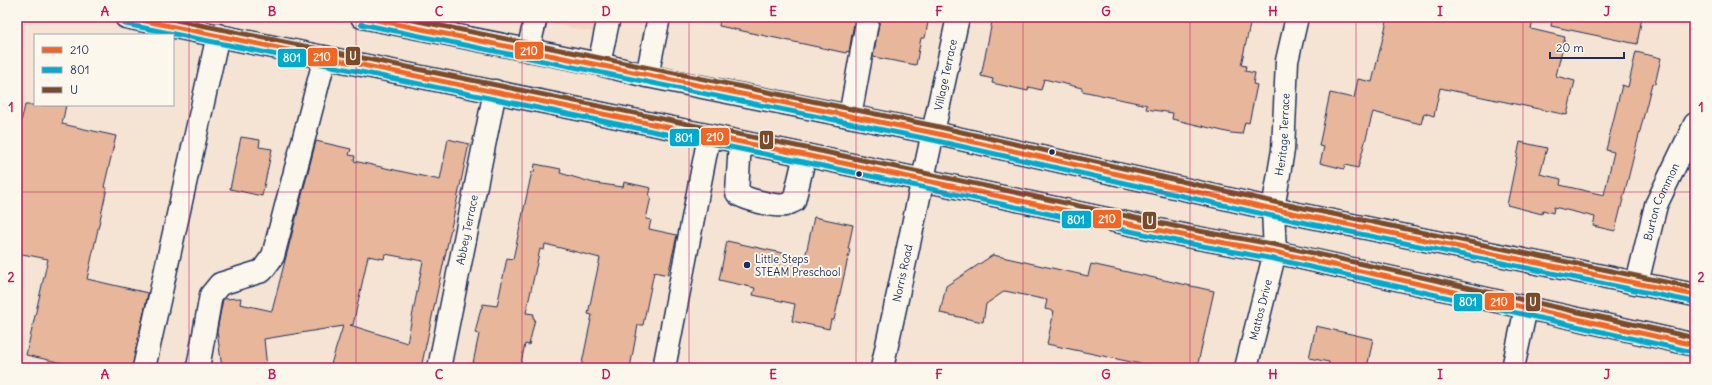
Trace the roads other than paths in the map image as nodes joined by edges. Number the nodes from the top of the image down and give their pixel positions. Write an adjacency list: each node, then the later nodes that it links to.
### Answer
1 (126, 17): 9 (main road)
2 (362, 17): 10 (main road)
3 (536, 17): 10 (main road)
4 (609, 17): 12 (main road)
5 (659, 17): 13 (main road)
6 (868, 17): 15 (main road)
7 (958, 17): 17 (main road, Village Terrace)
8 (1297, 17): 22 (main road, Heritage Terrace)
9 (218, 35): 11 (main road); 28 (main road)
10 (528, 50): 12 (main road)
11 (325, 56): 14 (main road); 29 (main road)
12 (599, 64): 13 (main road)
13 (648, 76): 15 (main road)
14 (495, 91): 18 (main road); 30 (main road, Abbey Terrace)
15 (850, 116): 17 (main road)
16 (1695, 124): 24 (main road, Burton Common)
17 (934, 133): 21 (main road, Village Terrace); 22 (main road)
18 (709, 136): 19 (main road); 31 (main road)
19 (740, 142): 20 (main road); 20 (main road)
20 (805, 155): 21 (main road)
21 (924, 179): 23 (main road); 32 (main road, Norris Road)
22 (1273, 209): 23 (main road, Heritage Terrace); 24 (main road)
23 (1275, 252): 26 (main road); 33 (main road, Mattos Drive)
24 (1637, 283): 25 (main road)
25 (1695, 296)
26 (1526, 308): 27 (main road); 34 (main road)
27 (1695, 345)
28 (144, 368)
29 (198, 368)
30 (440, 368)
31 (664, 368)
32 (882, 368)
33 (1246, 368)
34 (1513, 368)

